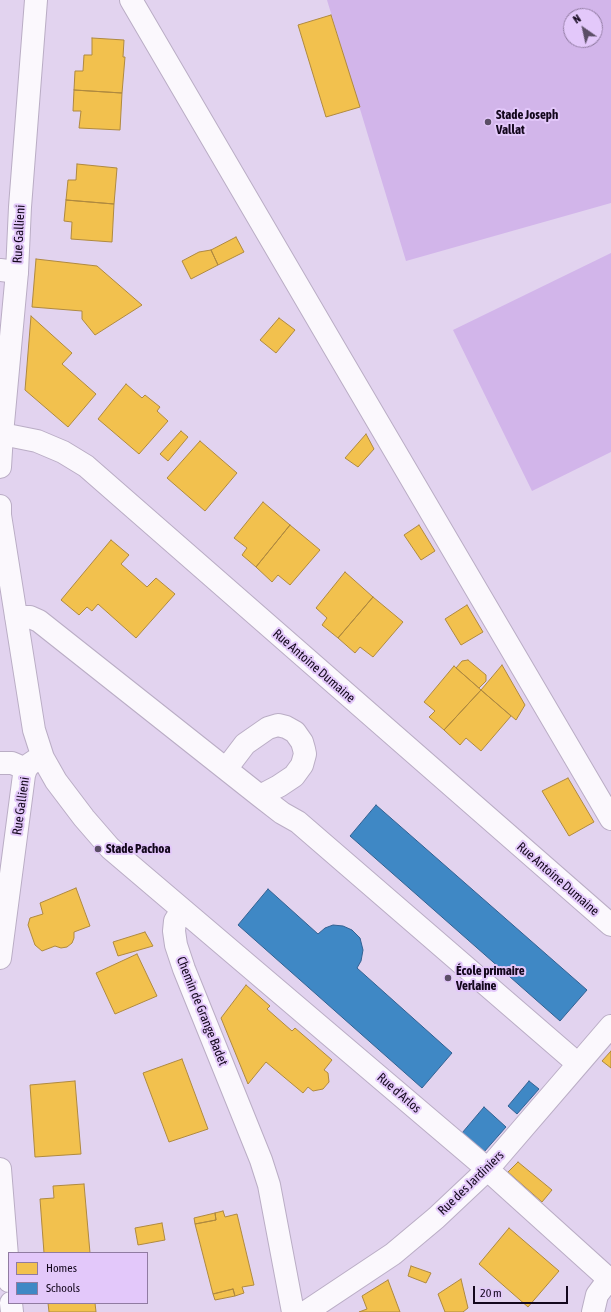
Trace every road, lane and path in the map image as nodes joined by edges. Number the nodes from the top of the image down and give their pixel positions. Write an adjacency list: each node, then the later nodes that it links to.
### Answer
1 (36, 0): 3 (street, Rue Gallieni)
2 (131, 0): 12 (street)
3 (8, 271): 4 (street, Rue Gallieni)
4 (2, 434): 5 (street, Rue Gallieni); 14 (street, Rue Antoine Dumaine)
5 (0, 467)
6 (0, 506): 7 (street, Rue Gallieni)
7 (10, 612): 9 (street, Rue Gallieni); 10 (street)
8 (0, 763): 9 (street)
9 (35, 763): 13 (street); 15 (street, Rue Gallieni)
10 (226, 769): 11 (street); 11 (street)
11 (260, 796): 17 (street)
12 (611, 818)
13 (182, 910): 19 (street, Rue d'Arlos); 22 (street, Chemin de Grange Badet)
14 (611, 925)
15 (0, 958)
16 (611, 1026): 17 (street, Rue des Jardiniers)
17 (578, 1064): 19 (street, Rue des Jardiniers)
18 (0, 1169): 20 (street)
19 (487, 1170): 21 (street, Rue d'Arlos); 23 (street, Rue des Jardiniers)
20 (8, 1268)
21 (610, 1280): 24 (street)
22 (293, 1312)
23 (306, 1312)
24 (592, 1312)

